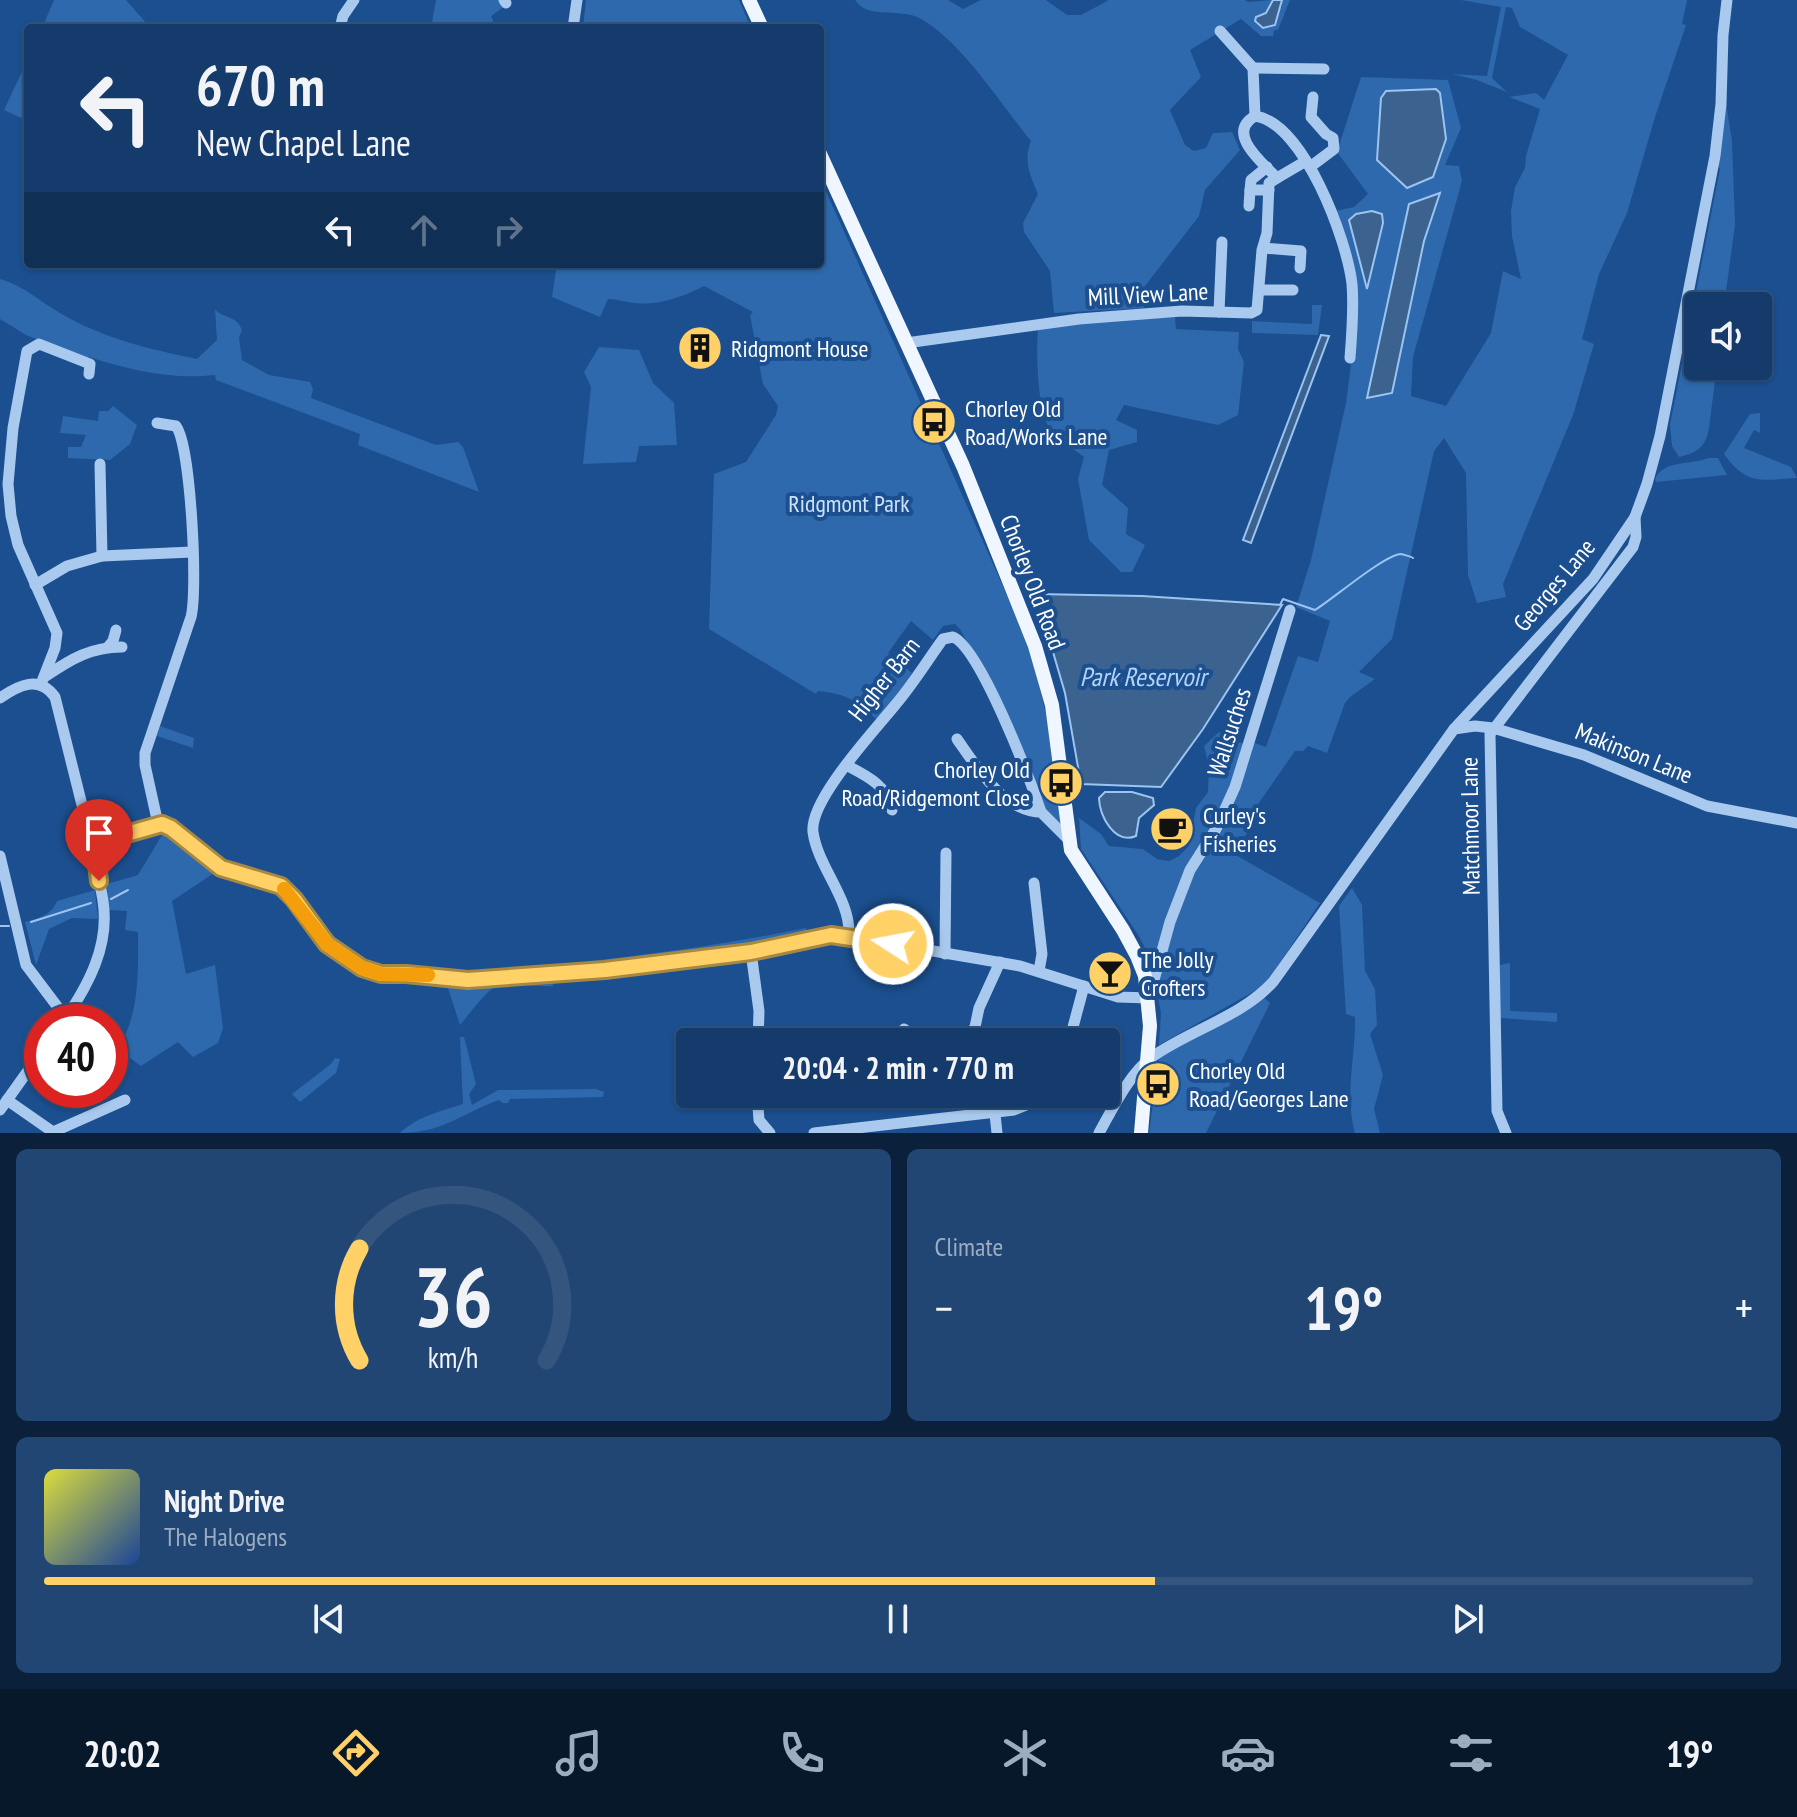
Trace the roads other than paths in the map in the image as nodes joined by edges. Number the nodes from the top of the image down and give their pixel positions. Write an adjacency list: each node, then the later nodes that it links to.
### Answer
1 (354, 0): 5 (street)
2 (577, 0): 6 (street)
3 (749, 0): 7 (main road)
4 (1727, 0): 31 (street, Georges Lane)
5 (341, 24)
6 (574, 24)
7 (760, 24)
8 (1220, 31): 9 (street)
9 (1253, 68): 10 (street); 12 (street)
10 (1324, 69)
11 (1313, 97): 14 (street)
12 (1255, 116): 14 (street); 15 (street)
13 (824, 163): 26 (main road, Chorley Old Road)
14 (1308, 164): 16 (street); 27 (street)
15 (1267, 167): 16 (street); 17 (street)
16 (1277, 178): 18 (street)
17 (1250, 190): 18 (street); 19 (street)
18 (1269, 190): 21 (street)
19 (1249, 206)
20 (1222, 242): 25 (street)
21 (1263, 248): 22 (street); 23 (street)
22 (1300, 268)
23 (1260, 290): 24 (street); 25 (street, Mill View Lane)
24 (1293, 290)
25 (1219, 312): 26 (street, Mill View Lane)
26 (906, 343): 50 (main road, Chorley Old Road)
27 (1350, 358)
28 (89, 374): 34 (street)
29 (157, 423): 32 (street)
30 (100, 464): 33 (street)
31 (1635, 517): 41 (street, Matchmoor Lane); 42 (street, Georges Lane)
32 (192, 552): 33 (street); 48 (street)
33 (102, 556): 34 (street)
34 (35, 585): 39 (street)
35 (1290, 610): 55 (street, Wallsuches)
36 (116, 630): 37 (street)
37 (108, 647): 38 (street); 39 (street)
38 (122, 647)
39 (44, 680): 40 (street); 49 (street)
40 (0, 698)
41 (1493, 728): 42 (street, Makinson Lane); 47 (street, Makinson Lane); 80 (street, Matchmoor Lane)
42 (1454, 729): 68 (street, Georges Lane)
43 (956, 738): 46 (street)
44 (846, 765): 45 (street); 46 (street, Higher Barn); 54 (street, Higher Barn)
45 (892, 810)
46 (1041, 812): 50 (street)
47 (1797, 823)
48 (158, 824): 49 (street); 56 (street)
49 (94, 839): 64 (street)
50 (1070, 841): 58 (main road, Chorley Old Road)
51 (960, 853): 57 (street)
52 (0, 856): 63 (street)
53 (1034, 883): 60 (street)
54 (849, 936): 56 (street); 57 (street)
55 (1163, 950): 58 (street); 62 (street, Wallsuches)
56 (751, 952): 65 (street)
57 (945, 954): 59 (street)
58 (1137, 956): 62 (main road, Chorley Old Road)
59 (1000, 962): 60 (street); 66 (street)
60 (1039, 971): 61 (street)
61 (1084, 986): 62 (street); 67 (street)
62 (1149, 998): 68 (main road, Chorley Old Road)
63 (53, 1004)
64 (74, 1004)
65 (758, 1028)
66 (974, 1028)
67 (1073, 1028)
68 (1150, 1059): 78 (street); 79 (main road, Chorley Old Road)
69 (24, 1077): 70 (street)
70 (4, 1105): 71 (street)
71 (107, 1108)
72 (758, 1108): 75 (street)
73 (1020, 1108): 74 (street)
74 (995, 1114): 76 (street); 77 (street)
75 (770, 1133)
76 (814, 1133)
77 (997, 1133)
78 (1099, 1133)
79 (1141, 1133)
80 (1506, 1133)

